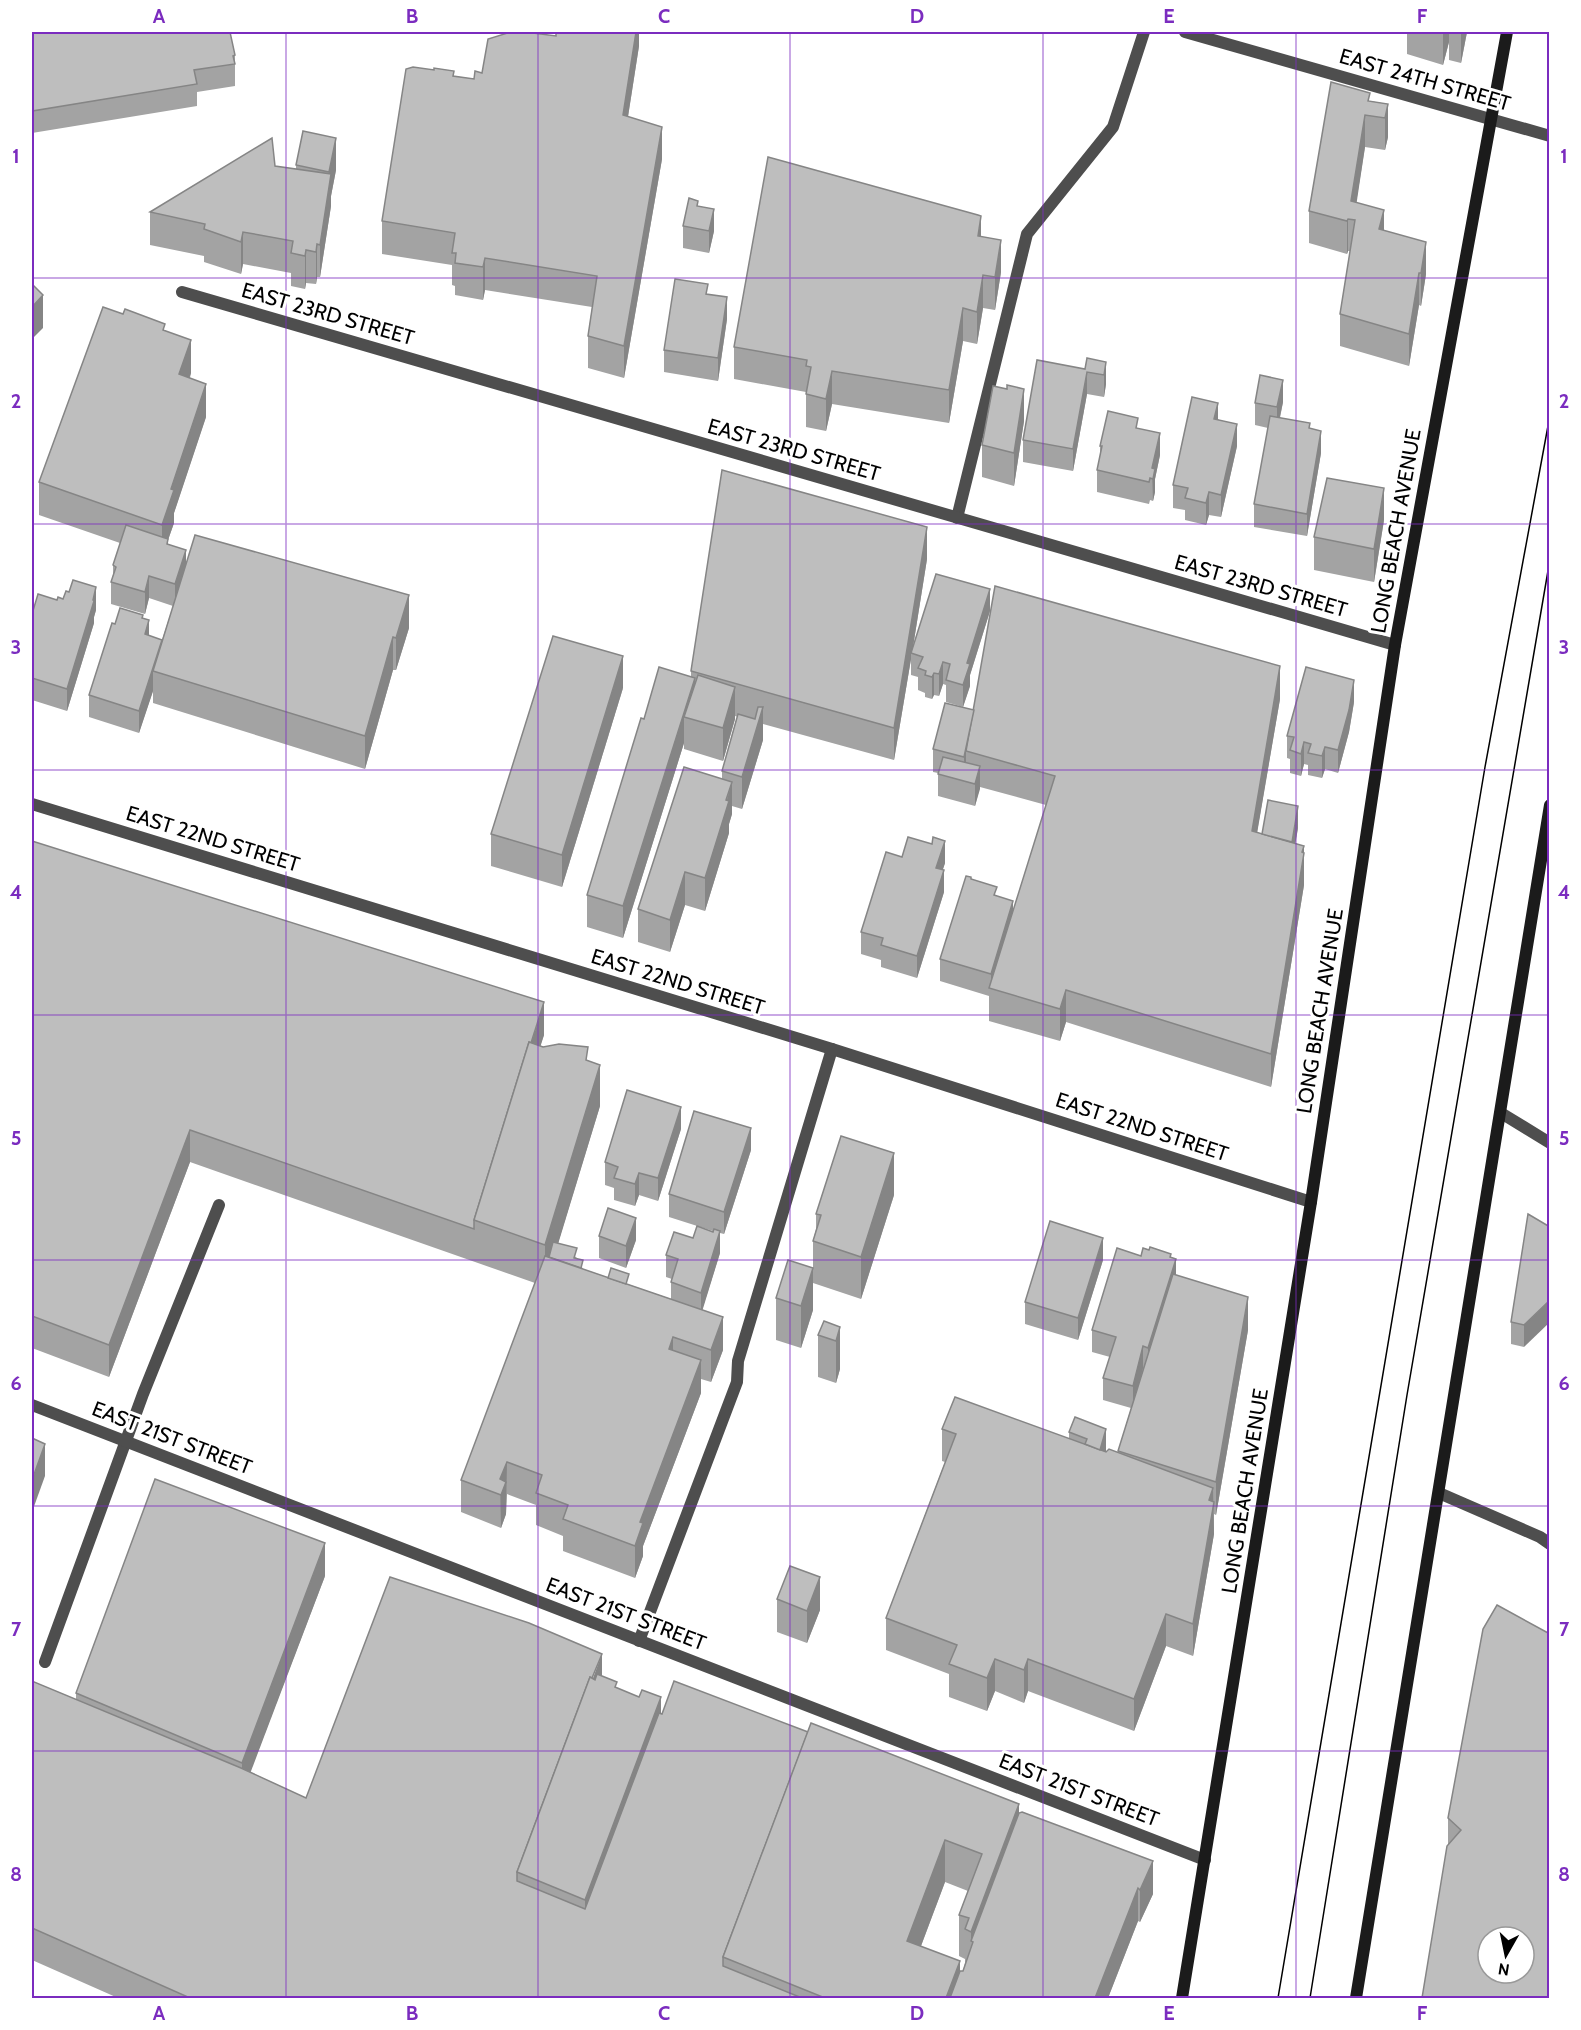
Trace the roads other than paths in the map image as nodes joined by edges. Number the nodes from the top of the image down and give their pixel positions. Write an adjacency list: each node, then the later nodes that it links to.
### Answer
1 (1144, 32): 7 (street)
2 (1185, 32): 4 (street, EAST 24TH STREET)
3 (1507, 32): 4 (main road, LONG BEACH AVENUE)
4 (1490, 119): 5 (street, EAST 24TH STREET); 8 (main road, LONG BEACH AVENUE)
5 (1550, 136)
6 (183, 292): 7 (street, EAST 23RD STREET)
7 (957, 518): 8 (street, EAST 23RD STREET)
8 (1395, 645): 14 (main road, LONG BEACH AVENUE)
9 (32, 804): 11 (street, EAST 22ND STREET)
10 (1550, 805): 12 (main road)
11 (832, 1049): 14 (street, EAST 22ND STREET); 20 (street)
12 (1501, 1113): 13 (street); 18 (main road)
13 (1550, 1143)
14 (1311, 1202): 22 (main road, LONG BEACH AVENUE)
15 (219, 1205): 17 (street)
16 (32, 1405): 17 (street, EAST 21ST STREET)
17 (126, 1441): 20 (street, EAST 21ST STREET); 21 (street)
18 (1439, 1493): 19 (street); 24 (main road)
19 (1550, 1544)
20 (639, 1641): 22 (street, EAST 21ST STREET)
21 (45, 1662)
22 (1205, 1860): 23 (main road, LONG BEACH AVENUE)
23 (1182, 1998)
24 (1356, 1998)

